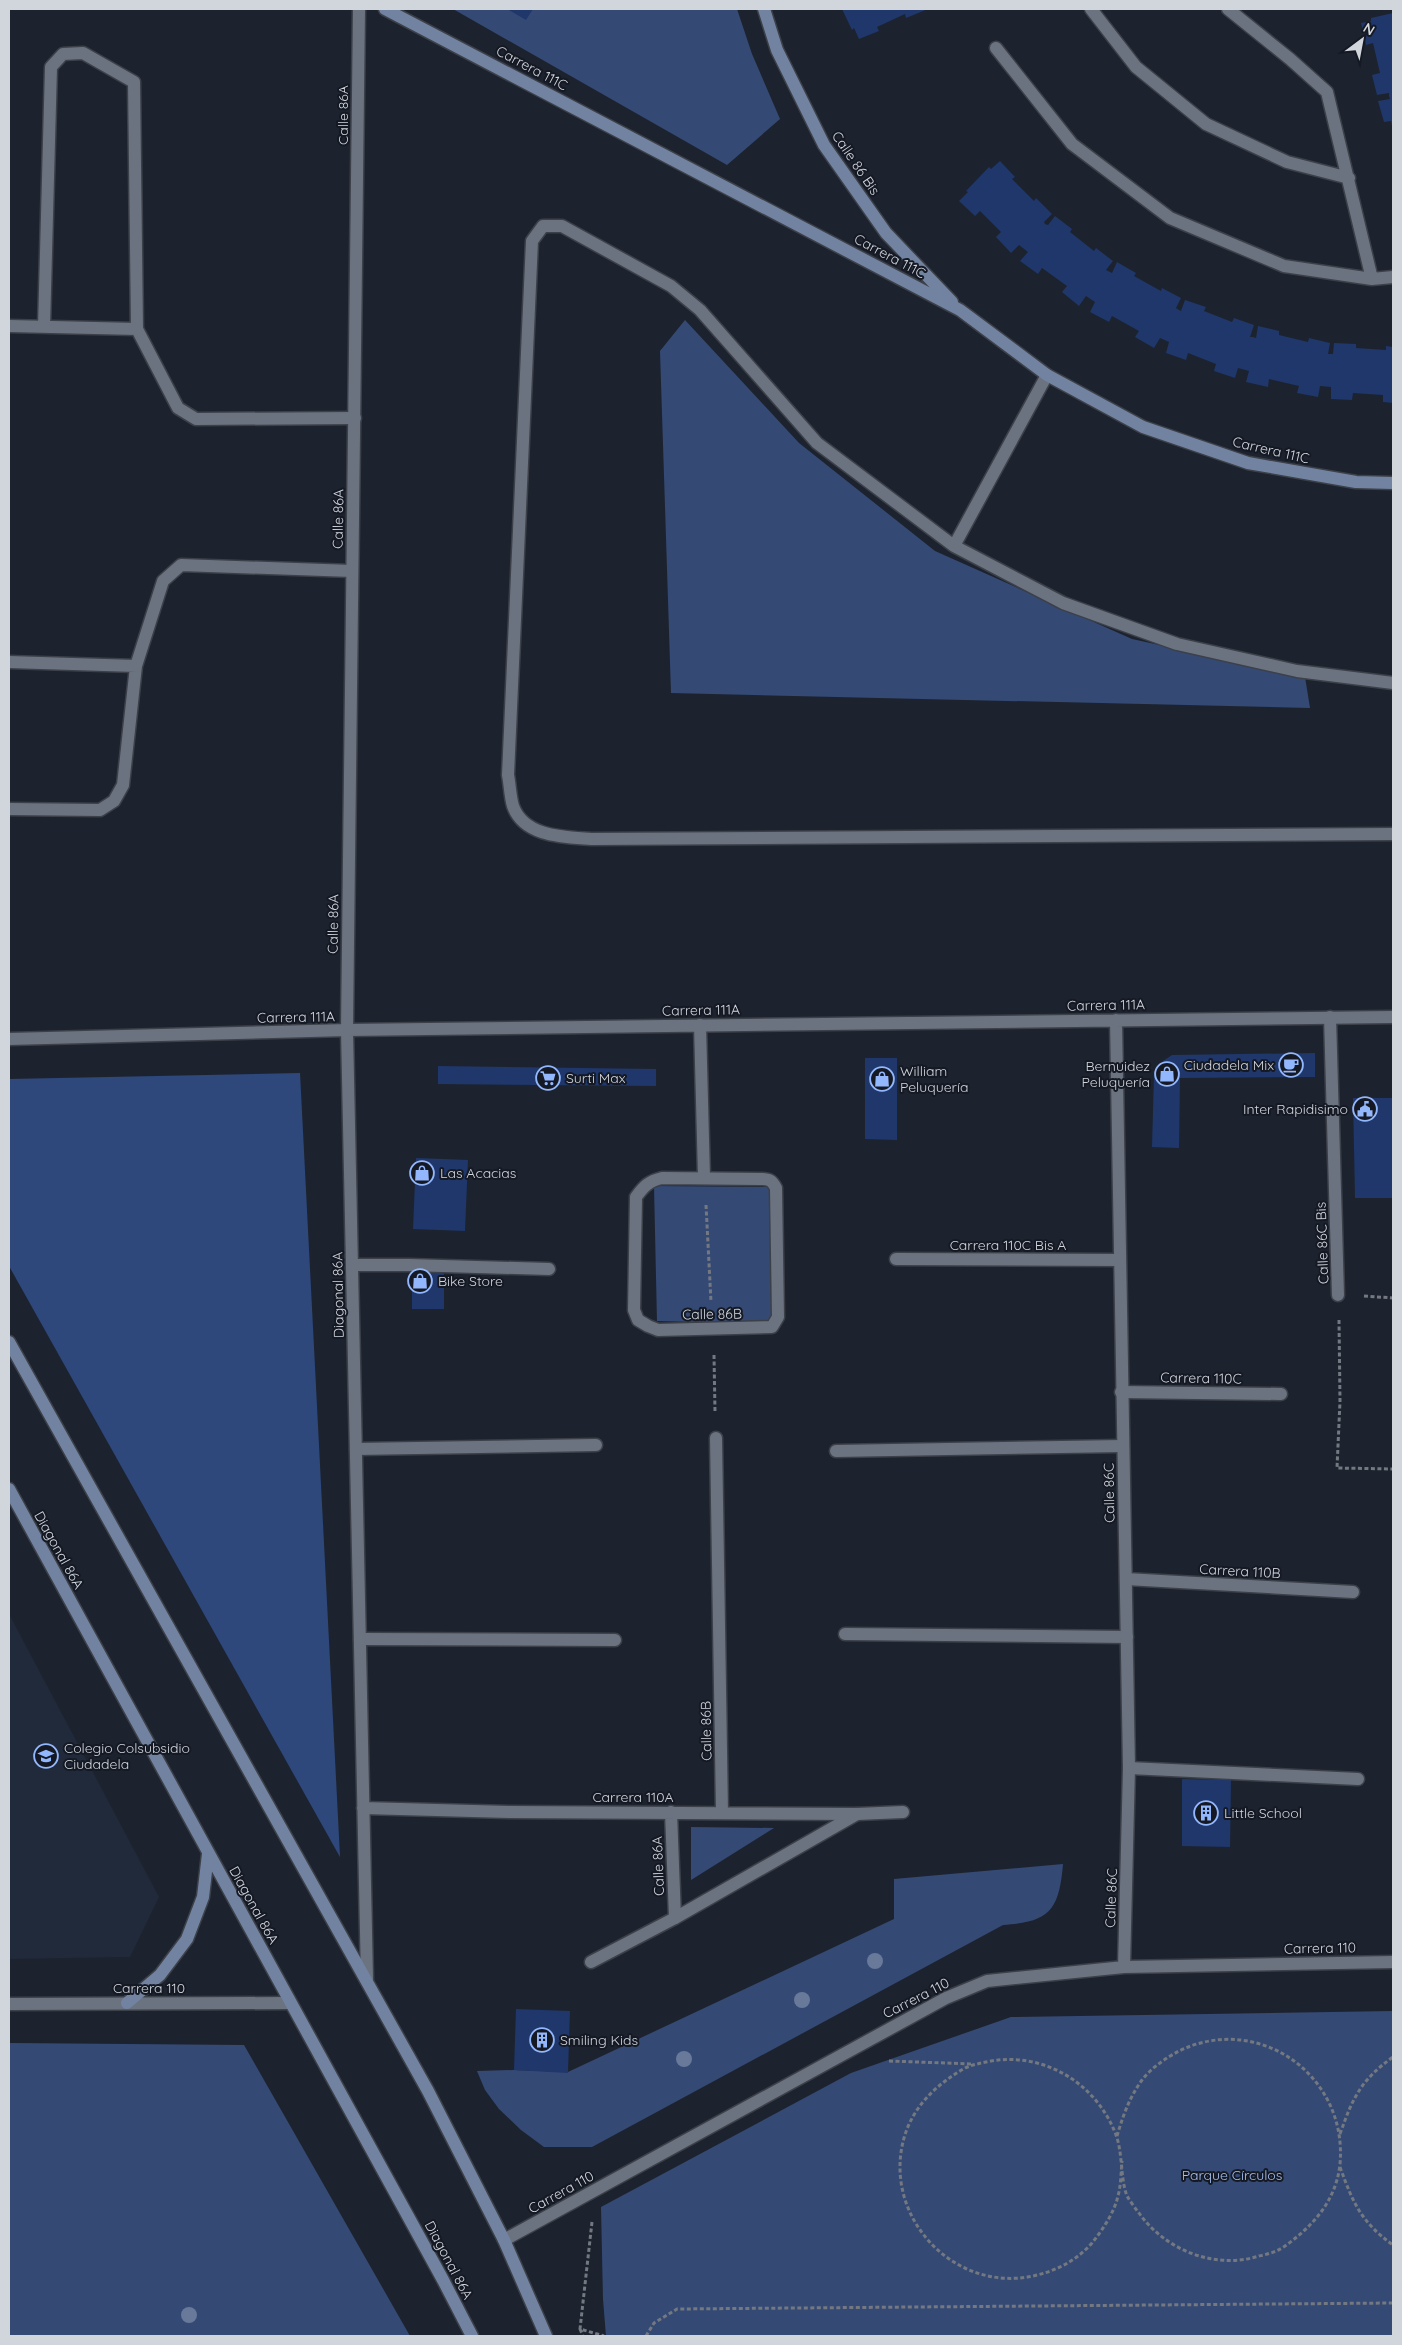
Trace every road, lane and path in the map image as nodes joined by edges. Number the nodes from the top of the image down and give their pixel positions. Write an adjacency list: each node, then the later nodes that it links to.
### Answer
1 (358, 9): 15 (street, Calle 86A)
2 (385, 9): 10 (street, Carrera 111C)
3 (764, 9): 10 (street, Calle 86 Bis)
4 (1091, 9): 7 (street)
5 (1228, 9): 7 (street)
6 (996, 48): 9 (street)
7 (1349, 178): 9 (street)
8 (1393, 277): 9 (street)
9 (1372, 279)
10 (960, 310): 14 (street, Carrera 111C)
11 (9, 326): 12 (street)
12 (44, 327): 13 (street); 13 (street)
13 (137, 330): 15 (street)
14 (1046, 375): 16 (street, Carrera 111C); 17 (street)
15 (355, 418): 18 (street, Calle 86A)
16 (1393, 483)
17 (954, 546): 21 (street); 23 (street)
18 (352, 571): 20 (street); 28 (street, Calle 86A)
19 (9, 662): 20 (street)
20 (136, 666): 22 (street)
21 (1393, 683)
22 (9, 809)
23 (1393, 834)
24 (1330, 1017): 25 (street, Carrera 111A); 26 (street, Carrera 111A); 35 (street, Calle 86C Bis)
25 (1393, 1017)
26 (1116, 1020): 27 (street, Carrera 111A); 32 (street, Calle 86C)
27 (700, 1025): 28 (street, Carrera 111A); 30 (street)
28 (347, 1030): 29 (street, Carrera 111A); 33 (street, Diagonal 86A)
29 (9, 1039)
30 (704, 1177): 30 (street, Calle 86B)
31 (896, 1259): 32 (street, Carrera 110C Bis A)
32 (1119, 1260): 37 (street, Calle 86C)
33 (352, 1265): 34 (street); 42 (street, Diagonal 86A)
34 (549, 1269)
35 (1338, 1295): 44 (path, Calle 86C Bis)
36 (9, 1342): 64 (street, Diagonal 86A)
37 (1121, 1392): 38 (street, Carrera 110C); 41 (street, Calle 86C)
38 (1281, 1394)
39 (716, 1438): 57 (street, Calle 86B)
40 (596, 1445): 42 (street)
41 (1122, 1446): 43 (street); 46 (street, Calle 86C)
42 (356, 1449): 50 (street, Diagonal 86A)
43 (836, 1450)
44 (1393, 1470)
45 (9, 1489): 59 (street, Diagonal 86A)
46 (1126, 1579): 47 (street, Carrera 110B); 49 (street, Calle 86C)
47 (1353, 1592)
48 (845, 1634): 49 (street)
49 (1127, 1637): 52 (street, Calle 86C)
50 (360, 1639): 51 (street); 54 (street, Diagonal 86A)
51 (616, 1640)
52 (1129, 1768): 53 (street); 63 (street, Calle 86C)
53 (1358, 1779)
54 (363, 1808): 55 (street, Carrera 110A); 64 (street, Diagonal 86A)
55 (670, 1812): 57 (street, Carrera 110A); 60 (street, Calle 86A)
56 (903, 1812): 58 (street, Carrera 110A)
57 (722, 1813): 58 (street, Carrera 110A)
58 (857, 1814): 60 (street)
59 (208, 1854): 65 (street); 66 (street, Diagonal 86A)
60 (674, 1918): 61 (street)
61 (591, 1962)
62 (1393, 1962): 63 (street, Carrera 110)
63 (1124, 1967): 75 (street, Carrera 110)
64 (367, 1979): 76 (street, Diagonal 86A)
65 (127, 2003): 66 (street, Carrera 110); 67 (street, Carrera 110)
66 (290, 2003): 80 (street, Diagonal 86A)
67 (9, 2004)
68 (1393, 2057): 71 (path)
69 (884, 2061): 70 (path)
70 (973, 2064): 72 (path); 73 (path)
71 (1340, 2134): 72 (path); 74 (path)
72 (1117, 2136): 73 (path)
73 (1122, 2162): 74 (path)
74 (1340, 2167): 77 (path)
75 (594, 2191): 76 (street, Carrera 110); 79 (path)
76 (504, 2240): 81 (street, Diagonal 86A)
77 (1393, 2245)
78 (1393, 2303): 84 (path)
79 (580, 2329): 82 (path); 83 (path)
80 (471, 2334)
81 (546, 2336)
82 (583, 2336)
83 (604, 2336)
84 (646, 2336)

